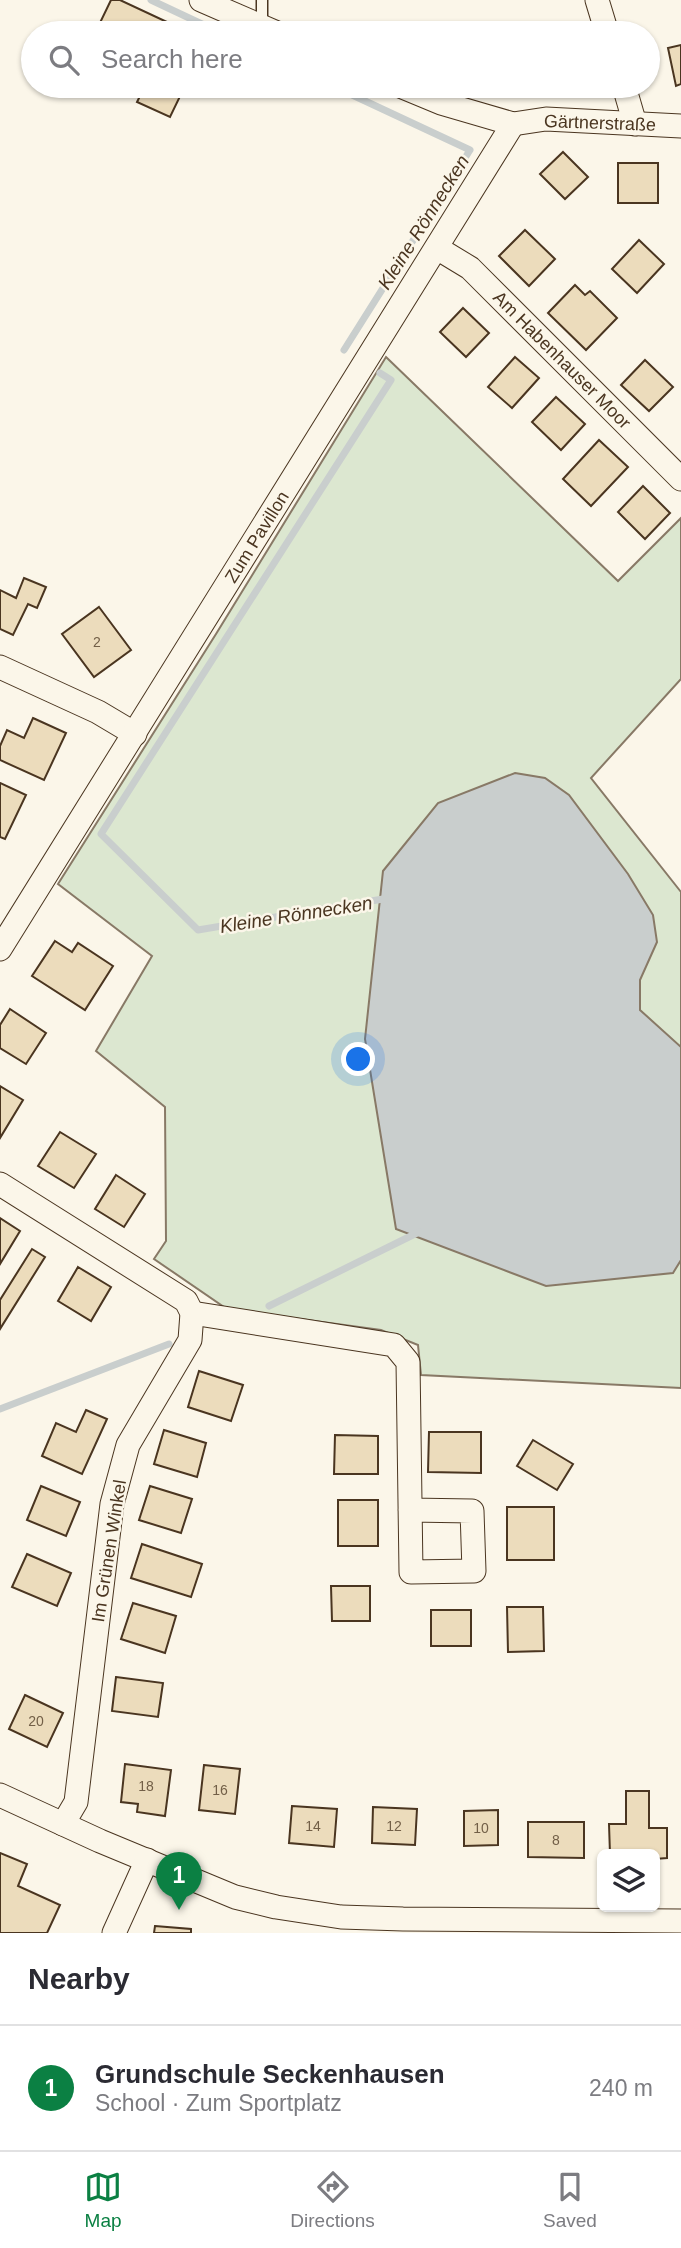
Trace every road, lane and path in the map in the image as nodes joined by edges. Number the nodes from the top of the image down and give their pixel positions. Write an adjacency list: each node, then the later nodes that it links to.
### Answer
1 (201, 0): 4 (street)
2 (261, 0): 5 (lane)
3 (597, 0): 6 (street)
4 (249, 21)
5 (267, 21)
6 (603, 21)
7 (429, 98): 9 (street, Gärtnerstraße)
8 (627, 98): 10 (street)
9 (513, 124): 10 (street, Gärtnerstraße); 12 (street, Zum Pavillon)
10 (635, 124): 11 (street, Gärtnerstraße)
11 (681, 126)
12 (437, 248): 13 (street, Am Habenhauser Moor); 15 (street, Zum Pavillon)
13 (681, 479)
14 (0, 667): 15 (street)
15 (135, 734): 16 (street, Zum Pavillon)
16 (0, 949)
17 (0, 1184): 18 (street)
18 (192, 1313): 19 (street); 21 (street, Im Grünen Winkel)
19 (410, 1510)
20 (0, 1796): 21 (street)
21 (63, 1824): 22 (street)
22 (147, 1860): 23 (street); 24 (street)
23 (681, 1921)
24 (114, 1933)

